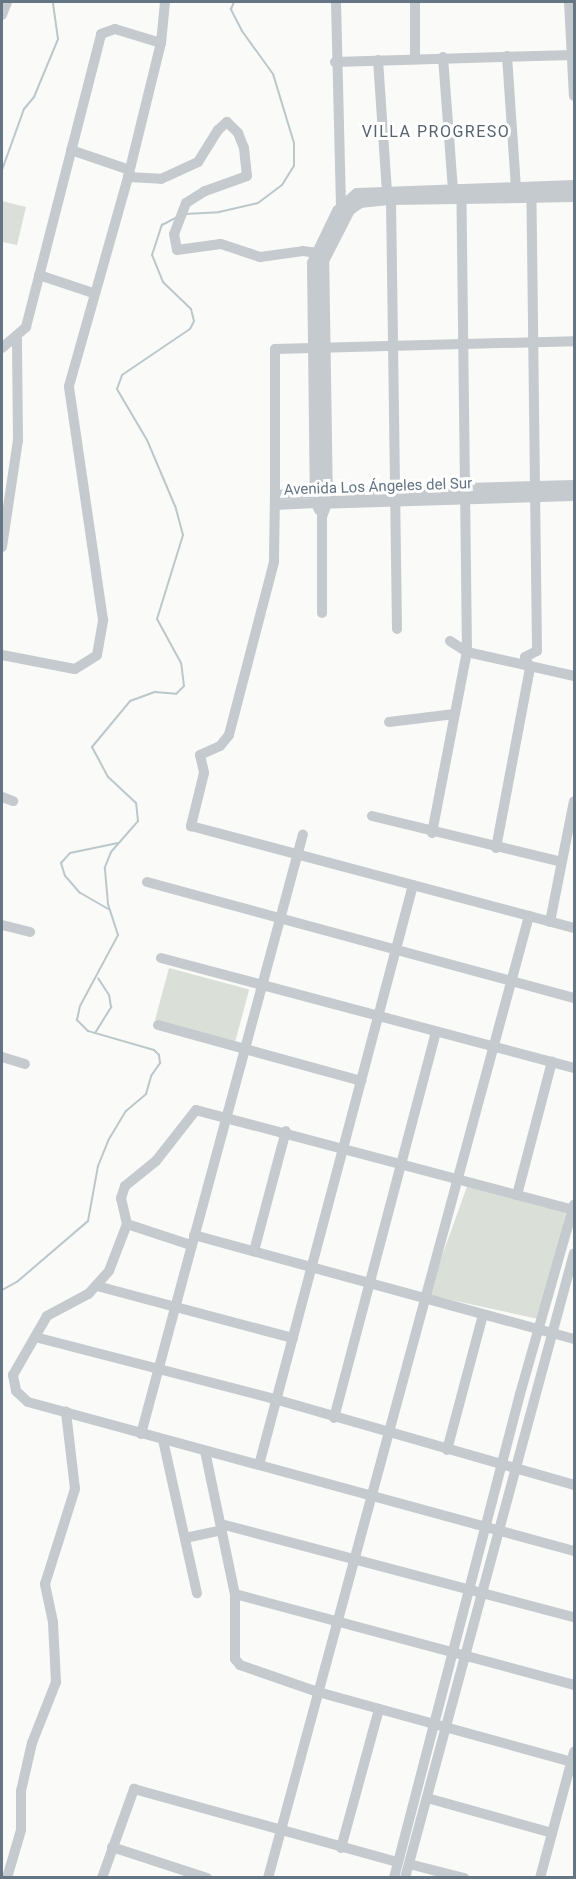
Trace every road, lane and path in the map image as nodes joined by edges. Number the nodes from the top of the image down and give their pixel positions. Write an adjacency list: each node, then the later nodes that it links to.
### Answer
1 (7, 2): 6 (street)
2 (165, 2): 7 (street)
3 (336, 2): 13 (street)
4 (415, 2): 11 (street)
5 (569, 2): 8 (street)
6 (2, 15)
7 (160, 43): 15 (street); 16 (street)
8 (573, 55): 9 (street); 14 (street)
9 (507, 56): 10 (street); 18 (street)
10 (443, 57): 11 (street); 19 (street)
11 (415, 58): 12 (street)
12 (378, 60): 13 (street); 21 (street)
13 (335, 62): 23 (street)
14 (574, 96)
15 (71, 150): 16 (street); 25 (street)
16 (128, 173): 24 (street); 26 (street)
17 (574, 186): 20 (street)
18 (516, 188): 19 (street); 20 (street)
19 (458, 192): 20 (street); 21 (street); 30 (street)
20 (531, 192): 22 (street); 29 (street)
21 (389, 195): 23 (street); 24 (street); 31 (street)
22 (574, 196)
23 (341, 206): 24 (street)
24 (320, 253): 33 (street)
25 (39, 275): 26 (street); 27 (street)
26 (93, 293): 46 (street)
27 (17, 339): 32 (street); 41 (street)
28 (574, 341): 29 (street)
29 (533, 342): 30 (street); 35 (street)
30 (464, 344): 31 (street); 36 (street)
31 (395, 345): 33 (street); 38 (street)
32 (2, 348)
33 (320, 348): 39 (street); 40 (street)
34 (574, 486): 35 (street, Avenida Los Ángeles del Sur)
35 (537, 492): 36 (street, Avenida Los Ángeles del Sur); 37 (street, Avenida Los Ángeles del Sur); 47 (street)
36 (467, 494): 38 (street, Avenida Los Ángeles del Sur); 45 (street)
37 (574, 495)
38 (396, 496): 39 (street, Avenida Los Ángeles del Sur); 43 (street)
39 (321, 498): 40 (street, Avenida Los Ángeles del Sur); 42 (street)
40 (275, 500): 58 (street)
41 (2, 547)
42 (322, 613)
43 (397, 628)
44 (450, 641): 45 (street)
45 (467, 652): 47 (street); 49 (street)
46 (2, 655)
47 (530, 668): 48 (street); 57 (street)
48 (574, 676)
49 (455, 714): 50 (street); 55 (street)
50 (389, 722)
51 (2, 797): 52 (street)
52 (13, 801)
53 (574, 801): 59 (street)
54 (372, 816): 55 (street)
55 (432, 832): 57 (street)
56 (303, 834): 58 (street)
57 (496, 848): 59 (street)
58 (298, 852): 61 (street); 63 (street)
59 (562, 862): 64 (street)
60 (147, 882): 63 (street)
61 (413, 885): 62 (street); 68 (street)
62 (530, 916): 64 (street); 70 (street)
63 (278, 919): 68 (street); 71 (street)
64 (550, 922): 66 (street)
65 (2, 925): 67 (street)
66 (574, 928)
67 (30, 933)
68 (395, 950): 70 (street); 73 (street)
69 (161, 958): 71 (street)
70 (510, 981): 72 (street); 76 (street)
71 (261, 984): 73 (street); 77 (street)
72 (574, 998)
73 (378, 1016): 75 (street); 82 (street)
74 (158, 1025): 77 (street)
75 (436, 1032): 76 (street); 86 (street)
76 (492, 1047): 79 (street); 87 (street)
77 (243, 1050): 82 (street); 83 (street)
78 (2, 1057): 80 (street)
79 (552, 1062): 81 (street); 88 (street)
80 (25, 1064)
81 (574, 1068)
82 (361, 1082): 85 (street)
83 (226, 1116): 84 (street); 90 (street); 91 (street)
84 (286, 1131): 85 (street); 92 (street)
85 (344, 1147): 86 (street); 94 (street)
86 (400, 1163): 87 (street); 95 (street)
87 (458, 1178): 88 (street); 97 (street)
88 (517, 1195): 89 (street)
89 (574, 1208): 100 (street)
90 (127, 1224): 91 (street); 96 (street)
91 (193, 1240): 92 (street); 98 (street)
92 (254, 1251): 94 (street)
93 (574, 1253): 101 (street)
94 (311, 1266): 95 (street); 103 (street)
95 (368, 1284): 97 (street); 108 (street)
96 (97, 1286): 98 (street); 102 (street)
97 (427, 1299): 99 (street); 110 (street)
98 (175, 1308): 103 (street); 105 (street)
99 (483, 1315): 100 (street); 112 (street)
100 (540, 1329): 101 (street); 115 (street)
101 (553, 1333): 104 (street); 116 (street)
102 (34, 1337): 105 (street); 107 (street)
103 (293, 1338): 106 (street)
104 (574, 1339)
105 (157, 1371): 106 (street); 109 (street)
106 (278, 1400): 108 (street); 114 (street)
107 (66, 1412): 109 (street); 145 (street)
108 (334, 1418): 110 (street)
109 (141, 1434): 111 (street)
110 (390, 1434): 112 (street); 118 (street)
111 (164, 1440): 113 (street); 122 (street)
112 (447, 1450): 115 (street)
113 (206, 1451): 114 (street); 119 (street)
114 (259, 1465): 118 (street)
115 (504, 1466): 116 (street); 120 (street)
116 (515, 1469): 117 (street); 121 (street)
117 (574, 1485)
118 (375, 1496): 120 (street); 124 (street)
119 (222, 1527): 122 (street); 124 (street); 127 (street)
120 (486, 1528): 121 (street); 125 (street)
121 (500, 1532): 123 (street); 128 (street)
122 (185, 1538): 126 (street)
123 (574, 1551)
124 (357, 1558): 125 (street); 130 (street)
125 (469, 1592): 128 (street); 131 (street)
126 (197, 1593)
127 (235, 1594): 130 (street); 134 (street)
128 (483, 1594): 129 (street); 132 (street)
129 (574, 1617)
130 (339, 1621): 131 (street); 134 (street)
131 (453, 1655): 132 (street); 136 (street)
132 (465, 1658): 133 (street); 136 (street)
133 (574, 1685)
134 (318, 1692): 135 (street); 139 (street)
135 (379, 1709): 136 (street); 142 (street)
136 (441, 1725): 137 (street); 138 (street); 143 (street)
137 (573, 1757): 140 (street)
138 (427, 1798): 140 (street); 144 (street)
139 (281, 1831): 141 (street); 142 (street); 148 (street)
140 (552, 1833): 152 (street)
141 (112, 1847): 146 (street); 147 (street)
142 (341, 1848): 143 (street)
143 (398, 1862): 149 (street)
144 (409, 1864): 150 (street); 151 (street)
145 (6, 1878)
146 (102, 1878)
147 (207, 1878)
148 (268, 1878)
149 (394, 1878)
150 (405, 1878)
151 (464, 1878)
152 (540, 1878)

